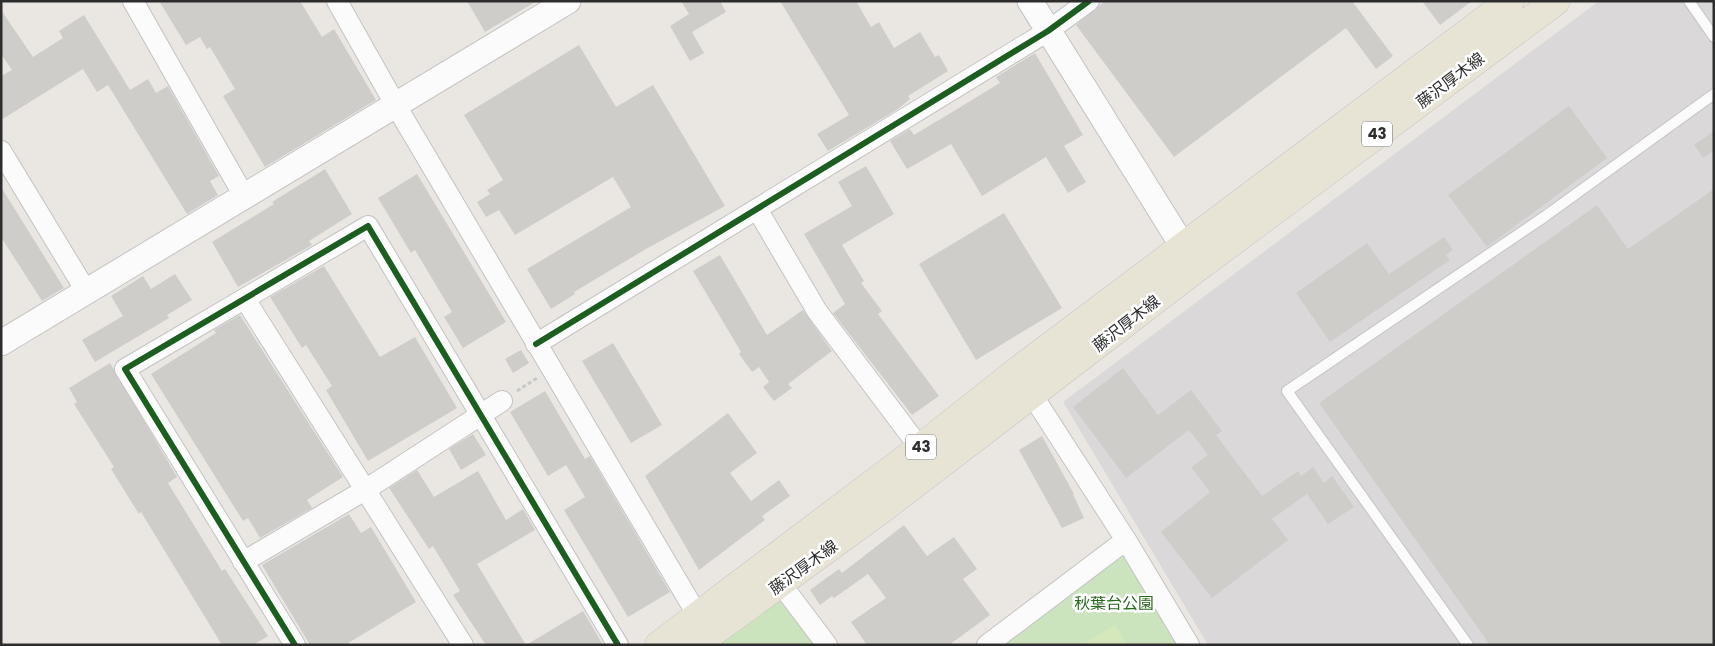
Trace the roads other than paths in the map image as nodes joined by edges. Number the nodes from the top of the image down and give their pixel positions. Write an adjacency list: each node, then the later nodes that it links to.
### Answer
1 (133, 1): 14 (street)
2 (337, 1): 12 (street)
3 (568, 1): 12 (street)
4 (1030, 1): 9 (street)
5 (1089, 1): 9 (street)
6 (1510, 1): 16 (main road, 藤沢厚木線 / 43)
7 (1556, 1): 16 (main road, 藤沢厚木線 / 43)
8 (1689, 1): 10 (lane)
9 (1048, 31): 15 (street); 16 (street)
10 (1714, 37)
11 (1714, 94): 39 (lane)
12 (395, 104): 14 (street); 20 (street)
13 (1, 151): 17 (street)
14 (244, 196): 17 (street)
15 (757, 209): 20 (street); 25 (street)
16 (1190, 257): 21 (main road, 藤沢厚木線 / 43); 22 (main road, 藤沢厚木線 / 43)
17 (86, 291): 19 (street)
18 (245, 299): 24 (street); 26 (street); 28 (street)
19 (1, 343)
20 (536, 344): 30 (street)
21 (1016, 372): 22 (street); 25 (main road, 藤沢厚木線 / 43)
22 (1034, 394): 27 (street); 29 (main road, 藤沢厚木線 / 43)
23 (502, 400): 24 (street)
24 (481, 414): 26 (street); 33 (street)
25 (920, 448): 30 (main road, 藤沢厚木線 / 43)
26 (365, 490): 28 (street); 32 (street)
27 (1126, 540): 37 (street); 38 (street)
28 (243, 562): 31 (street)
29 (781, 584): 35 (main road, 藤沢厚木線 / 43); 36 (street)
30 (698, 616): 34 (main road, 藤沢厚木線 / 43)
31 (295, 645)
32 (463, 645)
33 (618, 645)
34 (659, 645)
35 (695, 645)
36 (827, 645)
37 (987, 645)
38 (1189, 645)
39 (1468, 645)

